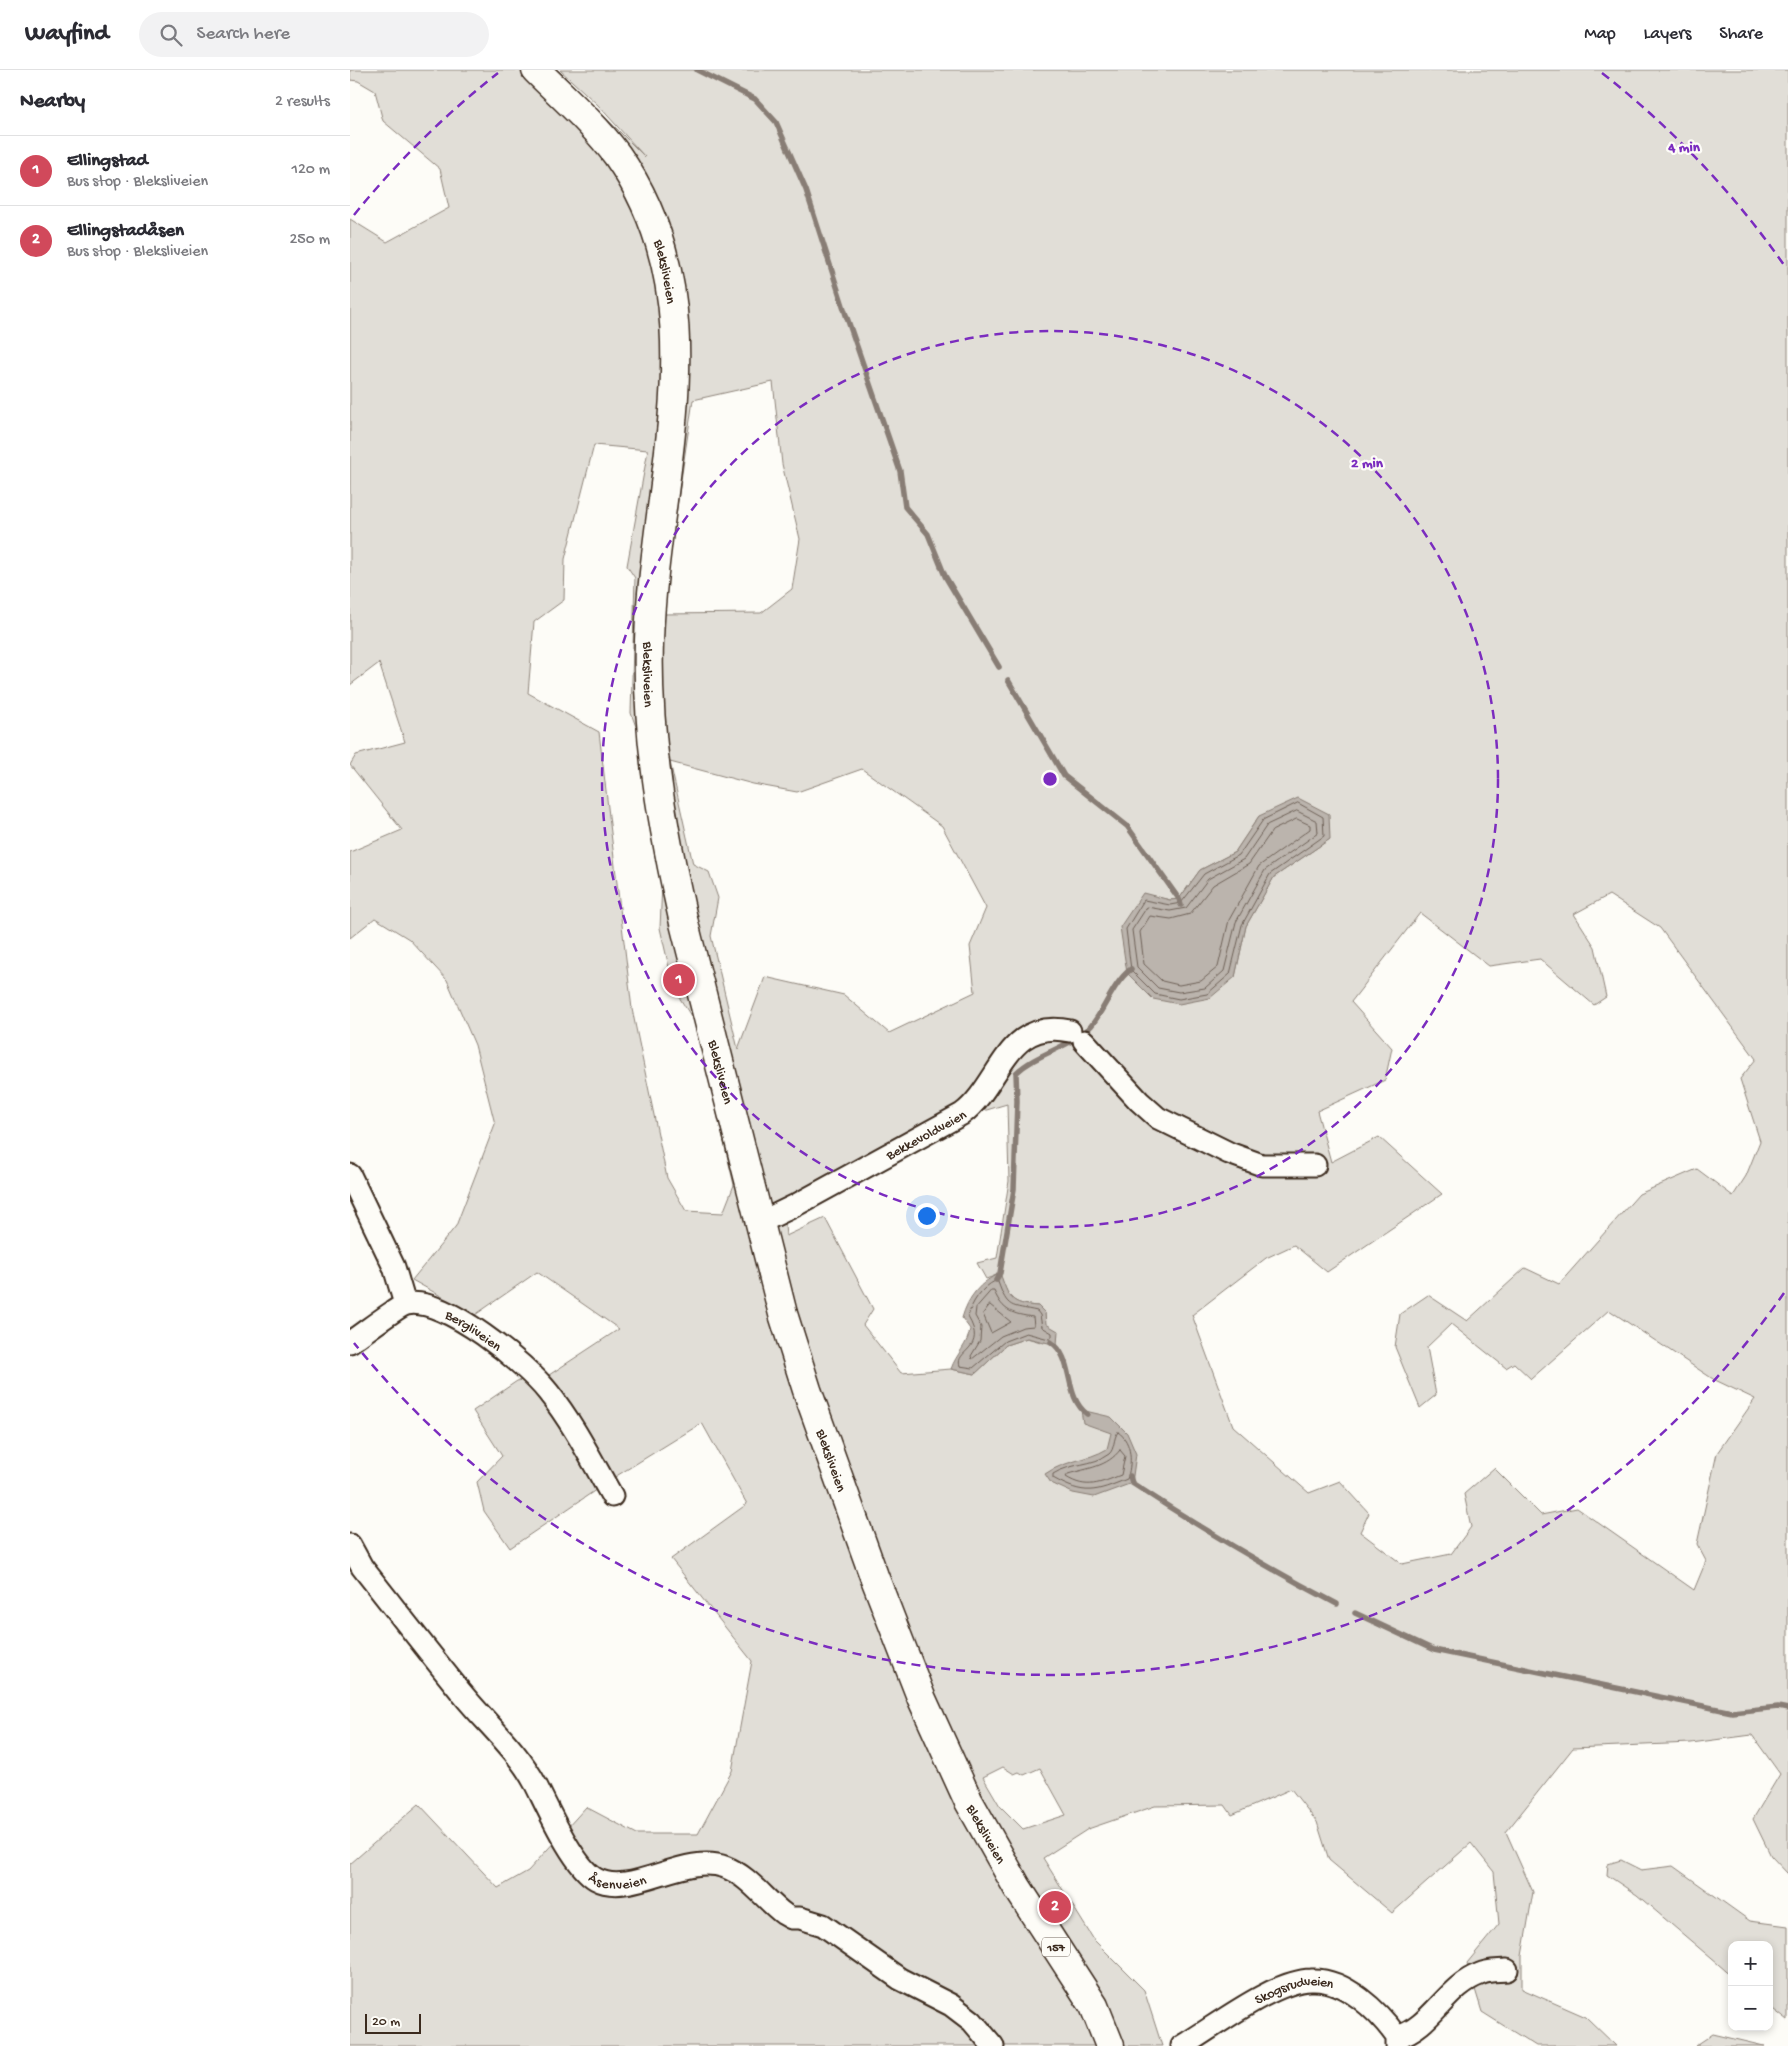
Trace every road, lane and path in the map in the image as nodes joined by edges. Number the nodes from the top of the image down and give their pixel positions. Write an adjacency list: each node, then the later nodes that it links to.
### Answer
1 (536, 70): 4 (main road, Bleksliveien / 157)
2 (1315, 1165): 4 (street, Bekkevoldveien)
3 (350, 1175): 5 (street)
4 (759, 1223): 12 (main road, Bleksliveien / 157)
5 (404, 1304): 6 (street); 7 (street, Bergliveien)
6 (350, 1342)
7 (612, 1496)
8 (350, 1545): 11 (street, Åsenveien)
9 (1507, 1970): 10 (street, Skogsrudveien)
10 (1397, 2042): 13 (street, Skogsrudveien)
11 (993, 2046)
12 (1110, 2046)
13 (1182, 2046)

